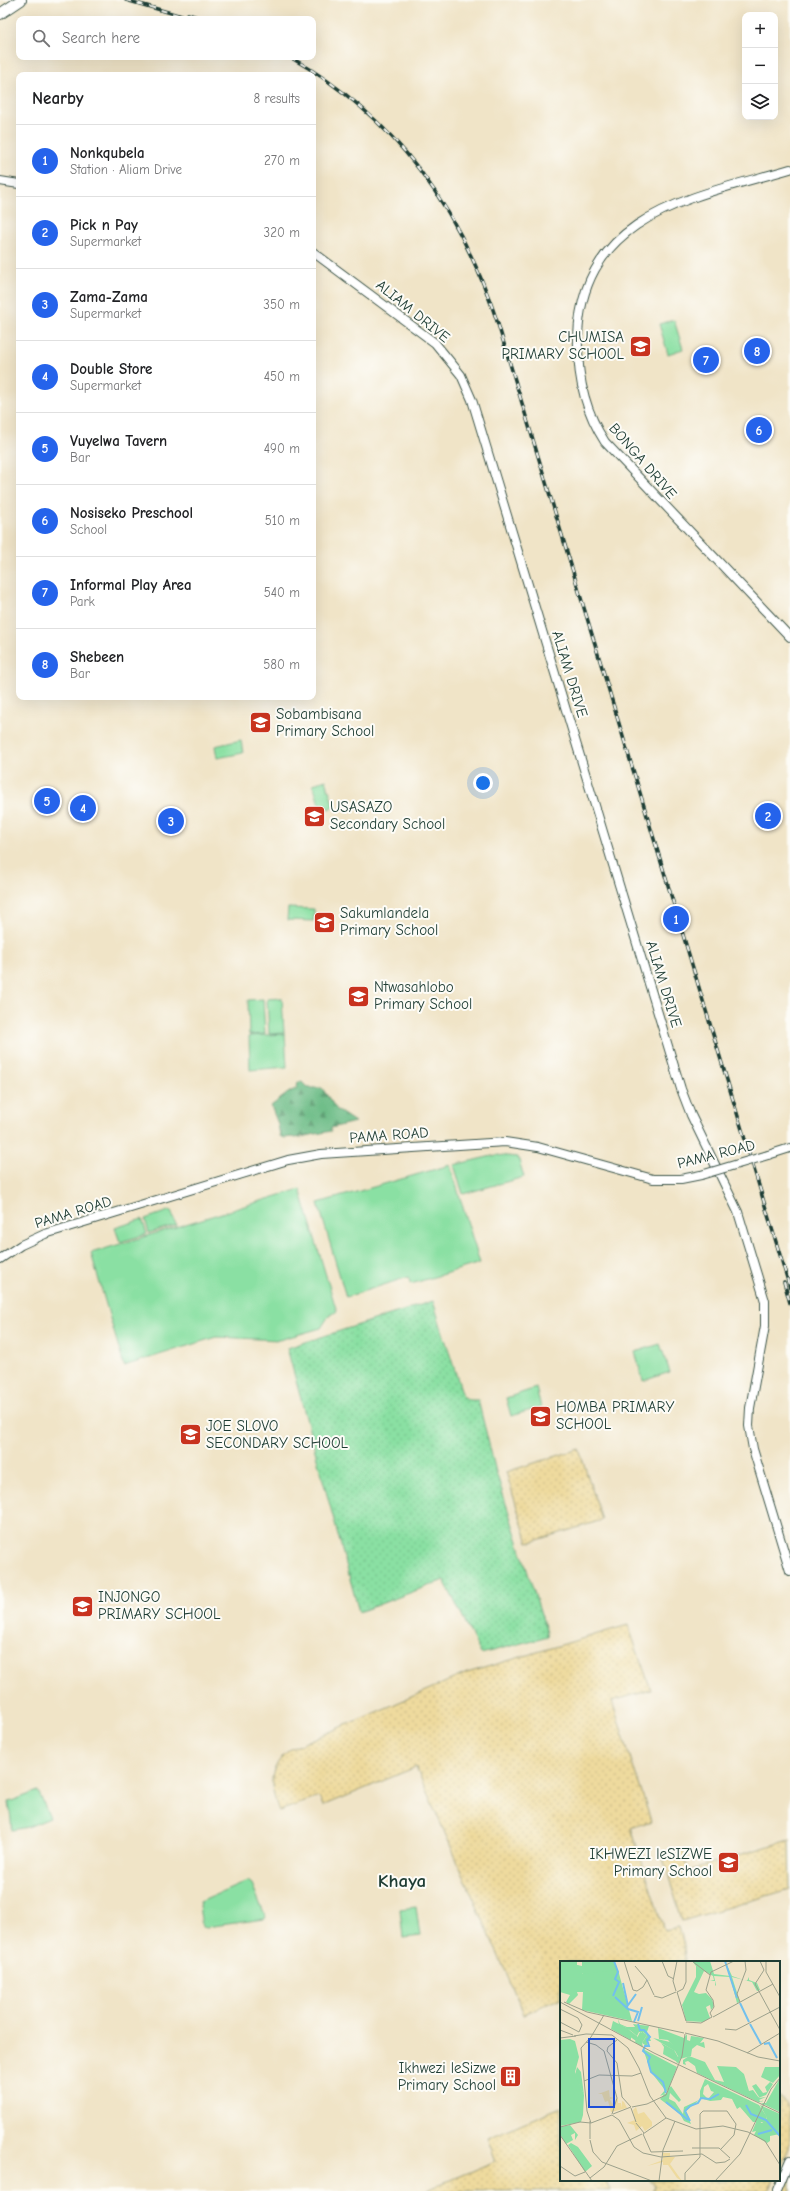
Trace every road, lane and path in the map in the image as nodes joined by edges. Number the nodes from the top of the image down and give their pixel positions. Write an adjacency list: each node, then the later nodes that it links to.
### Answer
1 (21, 0): 2 (main road)
2 (0, 14)
3 (790, 169): 7 (street, BONGA DRIVE)
4 (0, 181): 5 (street)
5 (16, 184)
6 (316, 254): 10 (street, ALIAM DRIVE)
7 (790, 637)
8 (790, 1148): 9 (street, PAMA ROAD, bridge)
9 (0, 1259)
10 (790, 1571)
11 (790, 2160): 12 (street)
12 (777, 2191)

